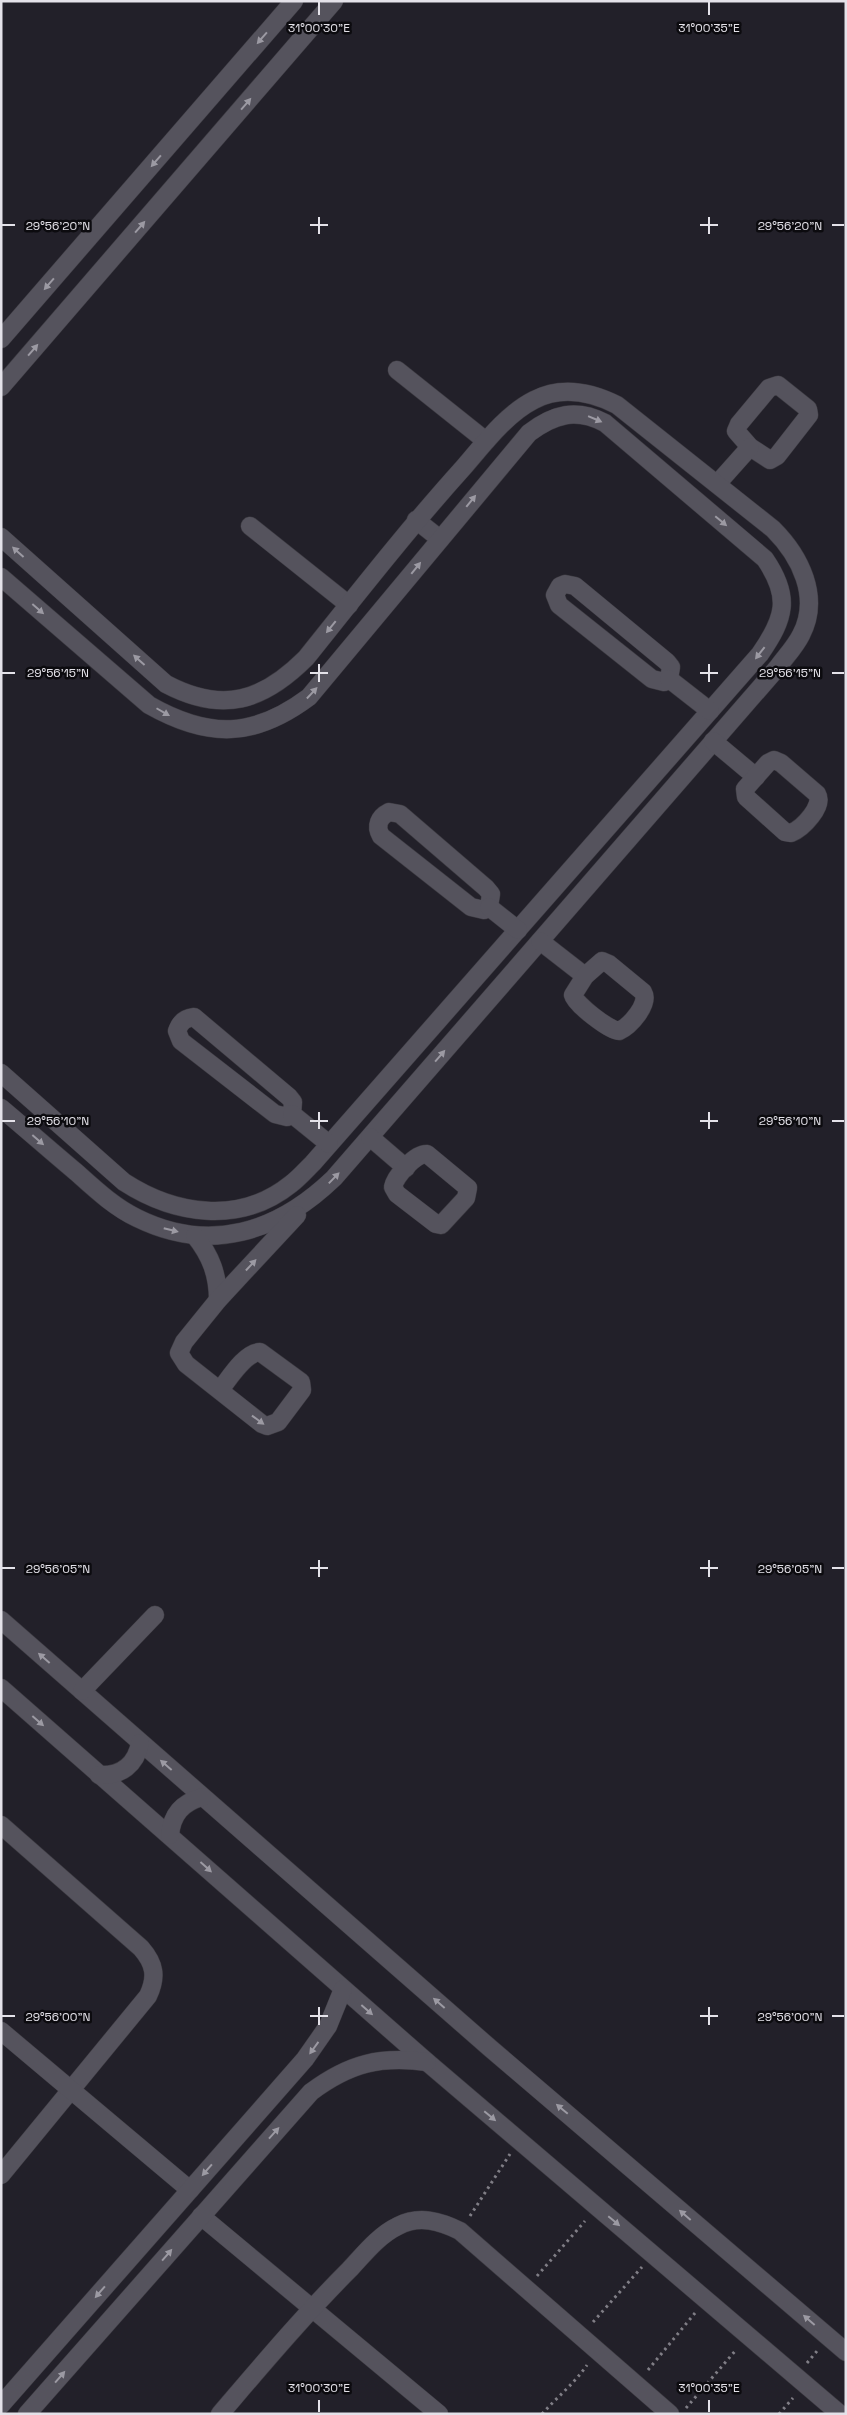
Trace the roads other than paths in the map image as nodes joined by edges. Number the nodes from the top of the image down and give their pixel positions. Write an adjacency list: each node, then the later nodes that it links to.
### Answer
1 (294, 1): 3 (street, one-way to 3)
2 (334, 1): 5 (street, one-way to 2)
3 (1, 339)
4 (397, 370): 6 (street)
5 (1, 386)
6 (486, 441): 8 (street); 9 (street)
7 (750, 447): 8 (street)
8 (718, 484): 11 (street)
9 (416, 520): 13 (street); 16 (street)
10 (250, 526): 16 (street)
11 (773, 529): 14 (street); 21 (street)
12 (1, 537): 16 (street, one-way to 12)
13 (440, 539): 14 (street, one-way to 14); 15 (street, one-way to 13)
14 (754, 549): 20 (street, one-way to 20)
15 (1, 577)
16 (348, 605)
17 (620, 624): 18 (street); 18 (street); 19 (street)
18 (605, 641): 19 (street)
19 (669, 679): 20 (street)
20 (710, 711): 23 (street)
21 (713, 741): 22 (street); 24 (street)
22 (756, 777)
23 (579, 860): 24 (street); 26 (street)
24 (596, 876): 27 (street)
25 (489, 907): 25 (street); 26 (street)
26 (518, 930): 35 (street)
27 (540, 941): 28 (street); 34 (street, one-way to 27)
28 (586, 976)
29 (244, 1058): 31 (street); 31 (street); 33 (street)
30 (1, 1073): 35 (street)
31 (227, 1078): 33 (street)
32 (1, 1108): 38 (street, one-way to 38)
33 (292, 1114): 35 (street)
34 (370, 1137): 36 (street); 37 (street, one-way to 34)
35 (329, 1144)
36 (406, 1168)
37 (312, 1200): 38 (street); 39 (street, one-way to 37)
38 (195, 1236): 39 (street)
39 (218, 1300): 40 (street)
40 (220, 1390): 40 (street, one-way to 40)
41 (154, 1615): 44 (street)
42 (1, 1620): 44 (street, one-way to 42)
43 (1, 1688): 46 (street, one-way to 46)
44 (82, 1691): 45 (street)
45 (140, 1743): 46 (street); 47 (street, one-way to 45)
46 (99, 1775): 49 (street)
47 (202, 1797): 49 (street); 60 (street, one-way to 47)
48 (1, 1825): 54 (street)
49 (170, 1835): 50 (street, one-way to 50)
50 (343, 1988): 52 (street, one-way to 52); 53 (street, one-way to 53)
51 (1, 2031): 54 (street)
52 (427, 2062): 55 (street); 66 (street, one-way to 66)
53 (291, 2073): 55 (street); 57 (street, one-way to 57)
54 (71, 2090): 56 (street); 57 (street)
55 (311, 2092): 58 (street, one-way to 55)
56 (1, 2176)
57 (190, 2190): 61 (street, one-way to 61)
58 (201, 2216): 59 (street); 63 (street, one-way to 58)
59 (312, 2307): 62 (street); 64 (street); 65 (street)
60 (846, 2352)
61 (1, 2405)
62 (431, 2411)
63 (27, 2414)
64 (220, 2414)
65 (670, 2414)
66 (840, 2414)

